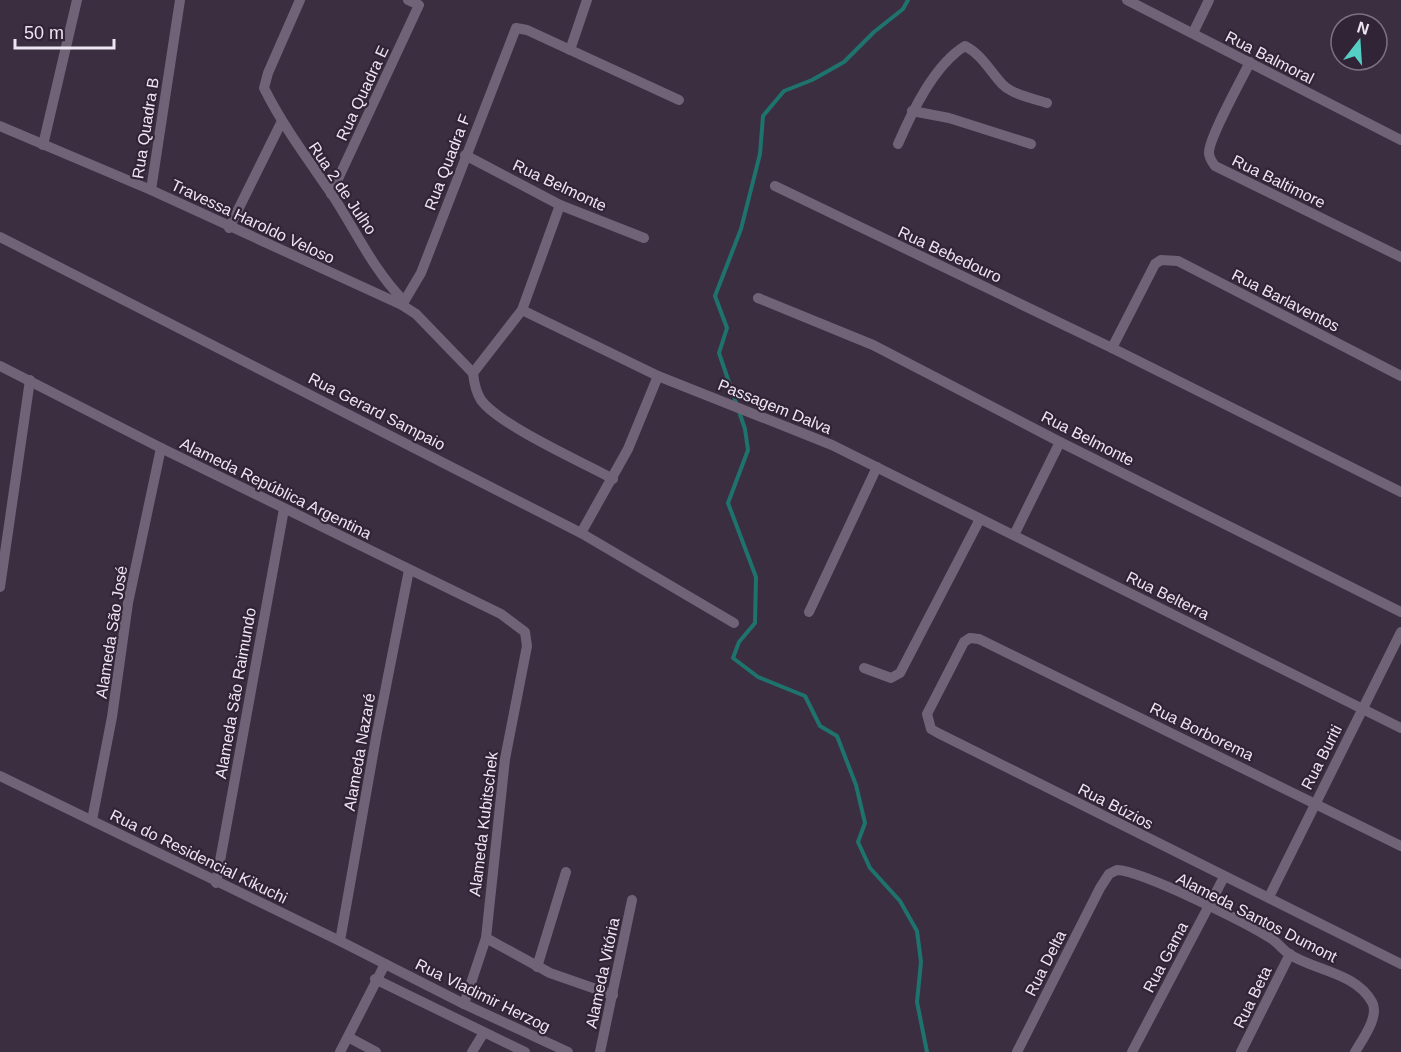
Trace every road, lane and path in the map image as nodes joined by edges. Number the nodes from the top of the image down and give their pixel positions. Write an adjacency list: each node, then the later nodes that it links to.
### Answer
1 (77, 0): 19 (street)
2 (180, 0): 22 (street, Rua Quadra B)
3 (300, 0): 14 (street, Rua 2 de Julho)
4 (408, 0): 23 (street, Rua Quadra E)
5 (587, 0): 9 (street)
6 (1127, 0): 8 (street, Rua Balmoral)
7 (1209, 0): 8 (street)
8 (1193, 33): 10 (street, Rua Balmoral)
9 (570, 50): 11 (street); 20 (street, Rua Quadra F)
10 (1250, 62): 16 (street, Rua Balmoral); 28 (street, Rua Baltimore)
11 (679, 100)
12 (1047, 103): 13 (street)
13 (912, 111): 17 (street); 18 (street)
14 (281, 123): 23 (street, Rua 2 de Julho); 25 (street)
15 (0, 126): 19 (street, Travessa Haroldo Veloso)
16 (1401, 140)
17 (898, 144)
18 (1031, 144)
19 (43, 145): 22 (street, Travessa Haroldo Veloso)
20 (465, 155): 24 (street, Rua Belmonte); 30 (street, Rua Quadra F)
21 (775, 186): 32 (street, Rua Bebedouro)
22 (151, 190): 25 (street, Travessa Haroldo Veloso)
23 (331, 194): 30 (street, Rua 2 de Julho)
24 (560, 205): 27 (street, Rua Belmonte); 31 (street)
25 (229, 228): 30 (street, Travessa Haroldo Veloso)
26 (0, 237): 45 (street, Rua Gerard Sampaio)
27 (644, 238)
28 (1401, 257)
29 (758, 298): 38 (street, Rua Belmonte)
30 (403, 303): 34 (street, Travessa Haroldo Veloso)
31 (522, 310): 34 (street); 35 (street, Passagem Dalva)
32 (1112, 348): 36 (street, Rua Barlaventos); 42 (street, Rua Bebedouro)
33 (0, 366): 37 (street, Alameda República Argentina)
34 (473, 374): 41 (street)
35 (658, 376): 40 (street, Passagem Dalva); 41 (street)
36 (1401, 376)
37 (30, 380): 39 (street, Alameda República Argentina); 48 (street)
38 (1060, 442): 46 (street); 50 (street, Rua Belmonte)
39 (160, 448): 43 (street, Alameda República Argentina); 60 (street, Alameda São José)
40 (877, 467): 44 (street, Passagem Dalva); 49 (street)
41 (613, 479): 45 (street)
42 (1401, 492)
43 (284, 509): 47 (street, Alameda República Argentina); 64 (street, Alameda São Raimundo)
44 (980, 519): 46 (street, Passagem Dalva); 55 (street)
45 (581, 533): 51 (street, Rua Gerard Sampaio)
46 (1014, 535): 56 (street, Rua Belterra)
47 (409, 570): 54 (street, Alameda República Argentina); 70 (street, Alameda Nazaré)
48 (0, 587)
49 (809, 612)
50 (1401, 612)
51 (734, 623)
52 (1401, 632): 56 (street, Rua Buriti)
53 (989, 644): 59 (street, Rua Borborema); 63 (street, Rua Búzios)
54 (527, 646): 69 (street, Alameda Kubitschek)
55 (864, 668)
56 (1363, 709): 57 (street, Rua Belterra); 59 (street, Rua Buriti)
57 (1401, 728)
58 (0, 776): 60 (street, Rua do Residencial Kikuchi)
59 (1314, 803): 61 (street, Rua Borborema); 66 (street, Rua Buriti)
60 (92, 820): 64 (street, Rua do Residencial Kikuchi)
61 (1401, 846)
62 (566, 872): 74 (street)
63 (1224, 877): 66 (street, Rua Búzios); 68 (street, Rua Gama)
64 (216, 883): 70 (street, Rua do Residencial Kikuchi)
65 (1100, 888): 68 (street, Alameda Santos Dumont); 86 (street, Rua Delta)
66 (1269, 897): 73 (street, Rua Búzios)
67 (632, 900): 76 (street, Alameda Vitória)
68 (1208, 907): 71 (street, Alameda Santos Dumont); 87 (street, Rua Gama)
69 (486, 938): 74 (street); 77 (street, Alameda Kubitschek)
70 (340, 941): 72 (street, Rua do Residencial Kikuchi)
71 (1290, 954): 88 (street, Rua Beta); 89 (street, Alameda Santos Dumont)
72 (385, 964): 75 (street); 77 (street, Rua Vladimir Herzog)
73 (1401, 964)
74 (537, 967): 76 (street)
75 (375, 979): 78 (street); 79 (street)
76 (614, 995): 85 (street, Alameda Vitória)
77 (464, 1004): 84 (street, Rua Vladimir Herzog)
78 (483, 1034): 82 (street); 83 (street)
79 (348, 1036): 80 (street); 81 (street)
80 (340, 1052)
81 (376, 1052)
82 (472, 1052)
83 (525, 1052)
84 (568, 1052)
85 (600, 1052)
86 (1017, 1052)
87 (1131, 1052)
88 (1241, 1052)
89 (1355, 1052)

